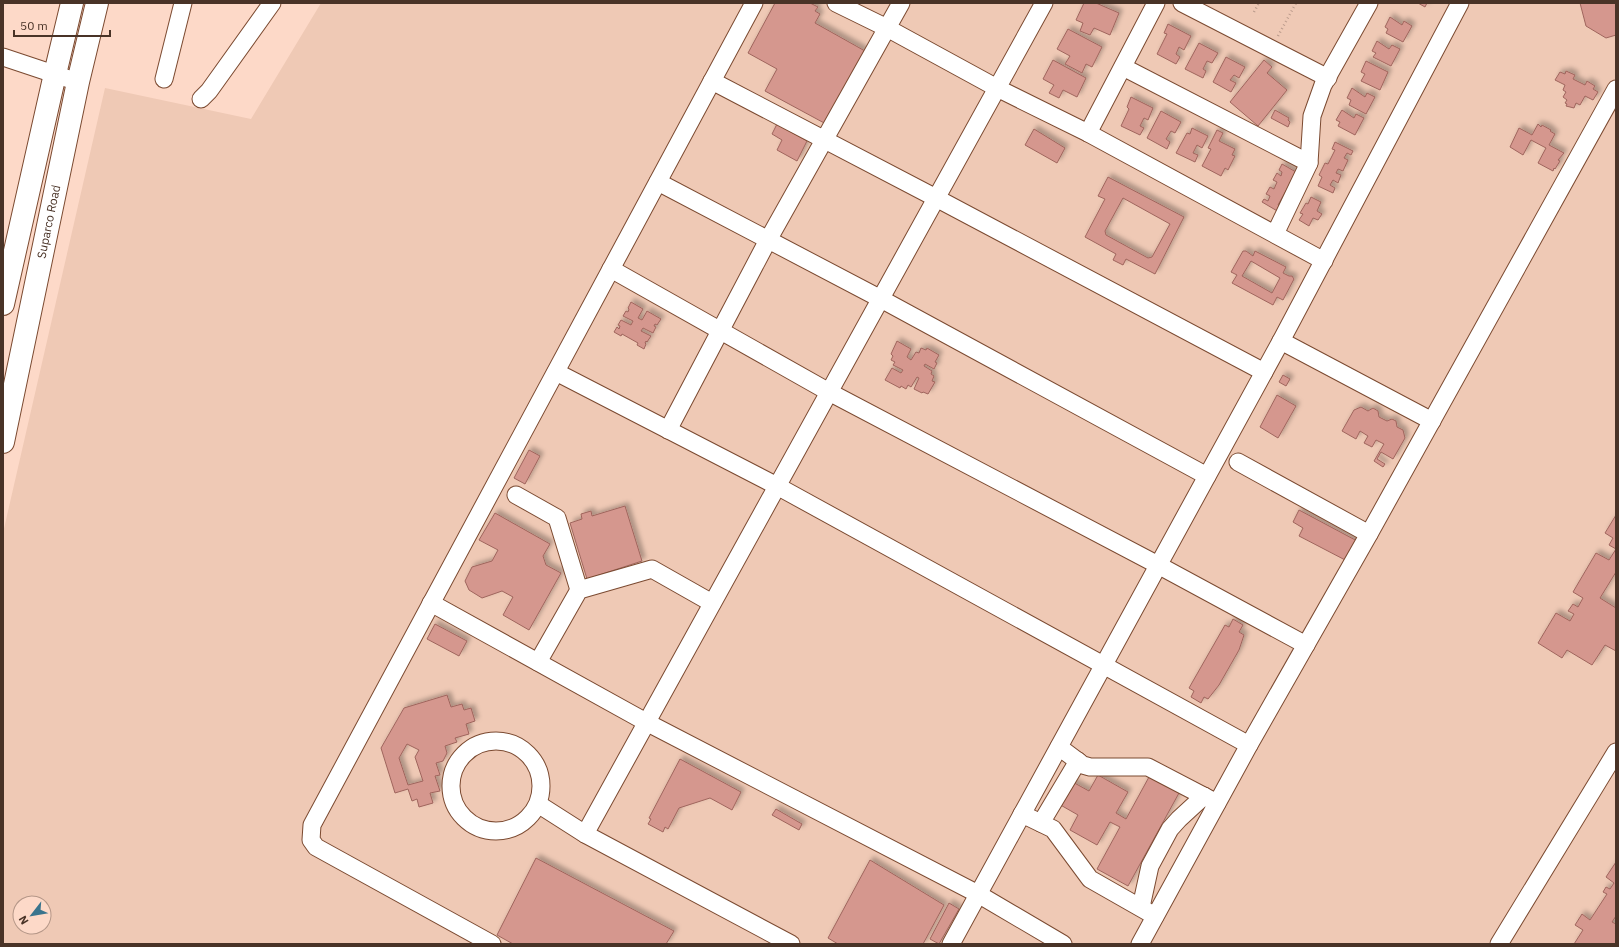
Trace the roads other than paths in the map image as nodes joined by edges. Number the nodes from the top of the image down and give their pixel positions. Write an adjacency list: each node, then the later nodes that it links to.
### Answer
1 (72, 3): 16 (main road)
2 (98, 3): 20 (main road, Suparco Road)
3 (183, 3): 18 (street)
4 (272, 3): 23 (street)
5 (754, 3): 19 (street)
6 (836, 3): 13 (street)
7 (901, 3): 13 (street)
8 (1044, 3): 21 (street)
9 (1156, 3): 15 (street)
10 (1182, 3): 17 (street)
11 (1369, 3): 17 (street)
12 (1460, 3): 31 (street)
13 (887, 28): 21 (street); 25 (street)
14 (3, 57): 16 (street)
15 (1123, 67): 24 (street); 26 (street)
16 (55, 74): 20 (street); 34 (main road)
17 (1328, 78): 26 (street)
18 (164, 79)
19 (712, 81): 25 (street); 27 (street)
20 (78, 82): 42 (main road, Suparco Road)
21 (997, 88): 24 (street); 28 (street)
22 (1616, 88): 40 (street)
23 (201, 99)
24 (1088, 133): 29 (street)
25 (825, 139): 28 (street); 30 (street)
26 (1309, 163): 29 (street)
27 (658, 182): 30 (street); 32 (street)
28 (936, 198): 33 (street); 38 (street)
29 (1275, 234): 31 (street)
30 (768, 240): 33 (street); 35 (street)
31 (1324, 261): 36 (street)
32 (611, 269): 35 (street); 37 (street)
33 (881, 299): 39 (street); 44 (street)
34 (3, 304)
35 (721, 331): 39 (street); 41 (street)
36 (1281, 341): 38 (street); 40 (street)
37 (556, 372): 41 (street); 50 (street)
38 (1264, 372): 44 (street)
39 (829, 392): 45 (street); 48 (street)
40 (1432, 421): 47 (street)
41 (668, 430): 45 (street)
42 (3, 442)
43 (1238, 462): 47 (street)
44 (1207, 476): 48 (street)
45 (777, 486): 51 (street); 54 (street)
46 (516, 495): 49 (street)
47 (1369, 534): 52 (street)
48 (1158, 565): 52 (street); 54 (street)
49 (579, 590): 51 (street); 53 (street)
50 (431, 603): 53 (street); 68 (street)
51 (712, 603): 55 (street)
52 (1306, 645): 56 (street)
53 (538, 662): 55 (street)
54 (1104, 665): 56 (street); 57 (street)
55 (646, 722): 64 (street); 65 (street)
56 (1249, 745): 60 (street)
57 (1059, 747): 59 (street); 62 (street)
58 (1616, 752): 73 (street)
59 (1078, 762): 60 (street); 63 (street)
60 (1211, 800): 66 (street); 67 (street)
61 (538, 804): 61 (street); 64 (street)
62 (1022, 814): 63 (street); 65 (street)
63 (1041, 823): 66 (street)
64 (585, 834): 69 (street)
65 (978, 894): 70 (street); 71 (street)
66 (1141, 907): 67 (street)
67 (1156, 916): 72 (street)
68 (492, 944)
69 (791, 944)
70 (951, 944)
71 (1063, 944)
72 (1140, 944)
73 (1499, 944)

